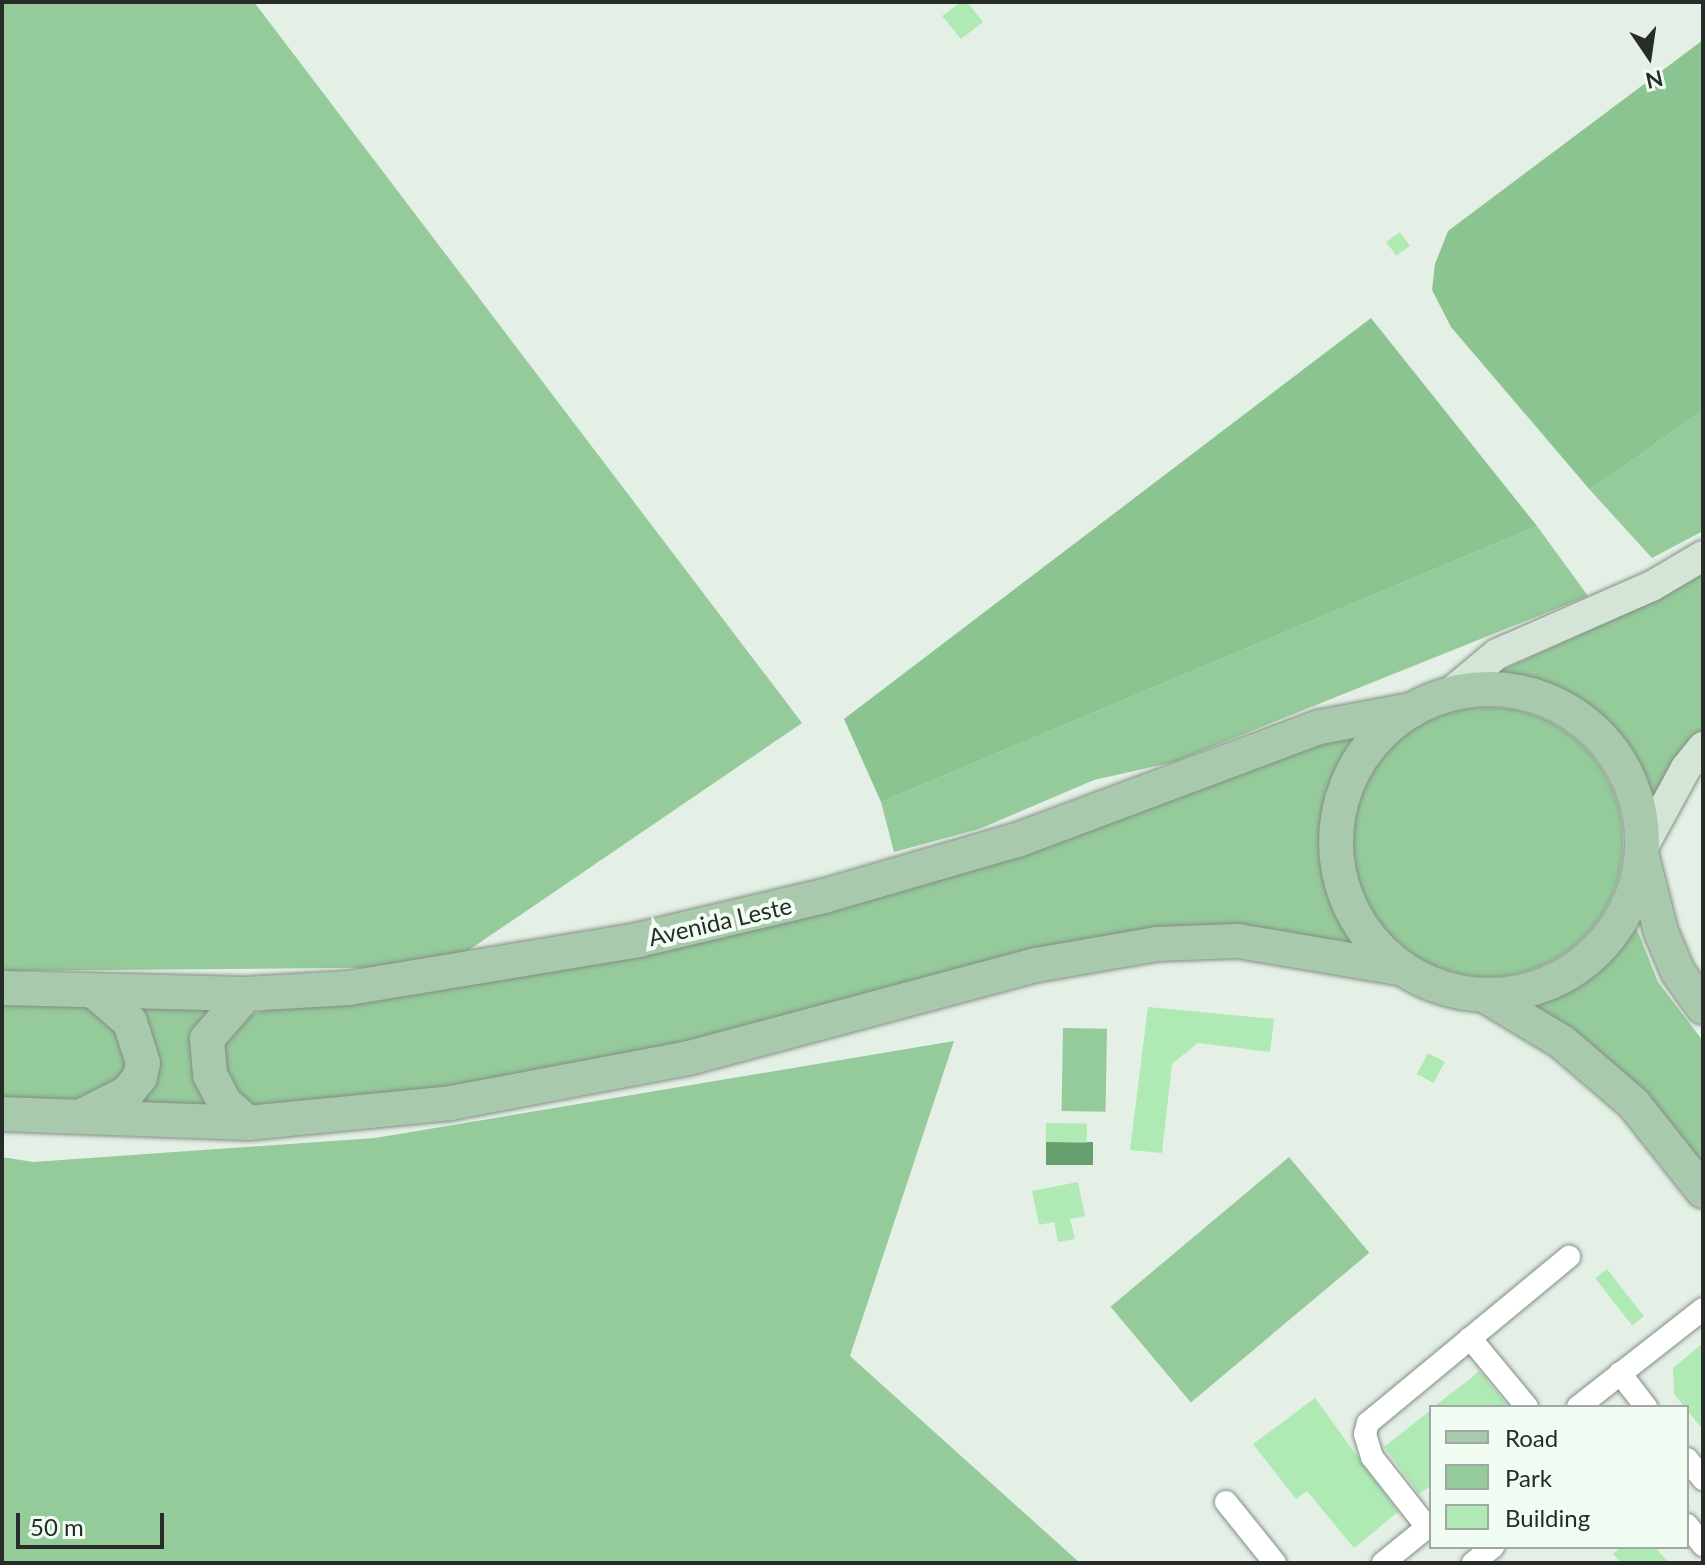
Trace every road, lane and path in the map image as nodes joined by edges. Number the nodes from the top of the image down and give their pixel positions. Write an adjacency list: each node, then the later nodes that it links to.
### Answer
1 (1703, 556): 2 (main road)
2 (1449, 694): 3 (main road); 5 (main road)
3 (1411, 710): 6 (main road); 9 (main road, Avenida Leste)
4 (1703, 747): 5 (main road)
5 (1643, 852): 10 (main road); 11 (main road)
6 (1403, 969): 10 (main road); 14 (main road)
7 (2, 988): 8 (main road, Avenida Leste)
8 (95, 992): 9 (main road, Avenida Leste); 13 (main road)
9 (246, 994): 14 (main road)
10 (1484, 995): 15 (main road)
11 (1703, 1007)
12 (2, 1114): 13 (main road)
13 (74, 1119): 14 (main road)
14 (248, 1123)
15 (1703, 1191)
16 (1569, 1257): 18 (street)
17 (1703, 1309): 19 (street)
18 (1470, 1338): 20 (street); 26 (street)
19 (1620, 1373): 21 (street); 22 (street)
20 (1525, 1405)
21 (1580, 1405)
22 (1644, 1405)
23 (1689, 1462): 24 (street)
24 (1703, 1479)
25 (1226, 1502): 30 (street)
26 (1429, 1526): 31 (street)
27 (1689, 1528): 28 (street)
28 (1703, 1545)
29 (1490, 1549): 32 (street)
30 (1275, 1563)
31 (1383, 1563)
32 (1473, 1563)

